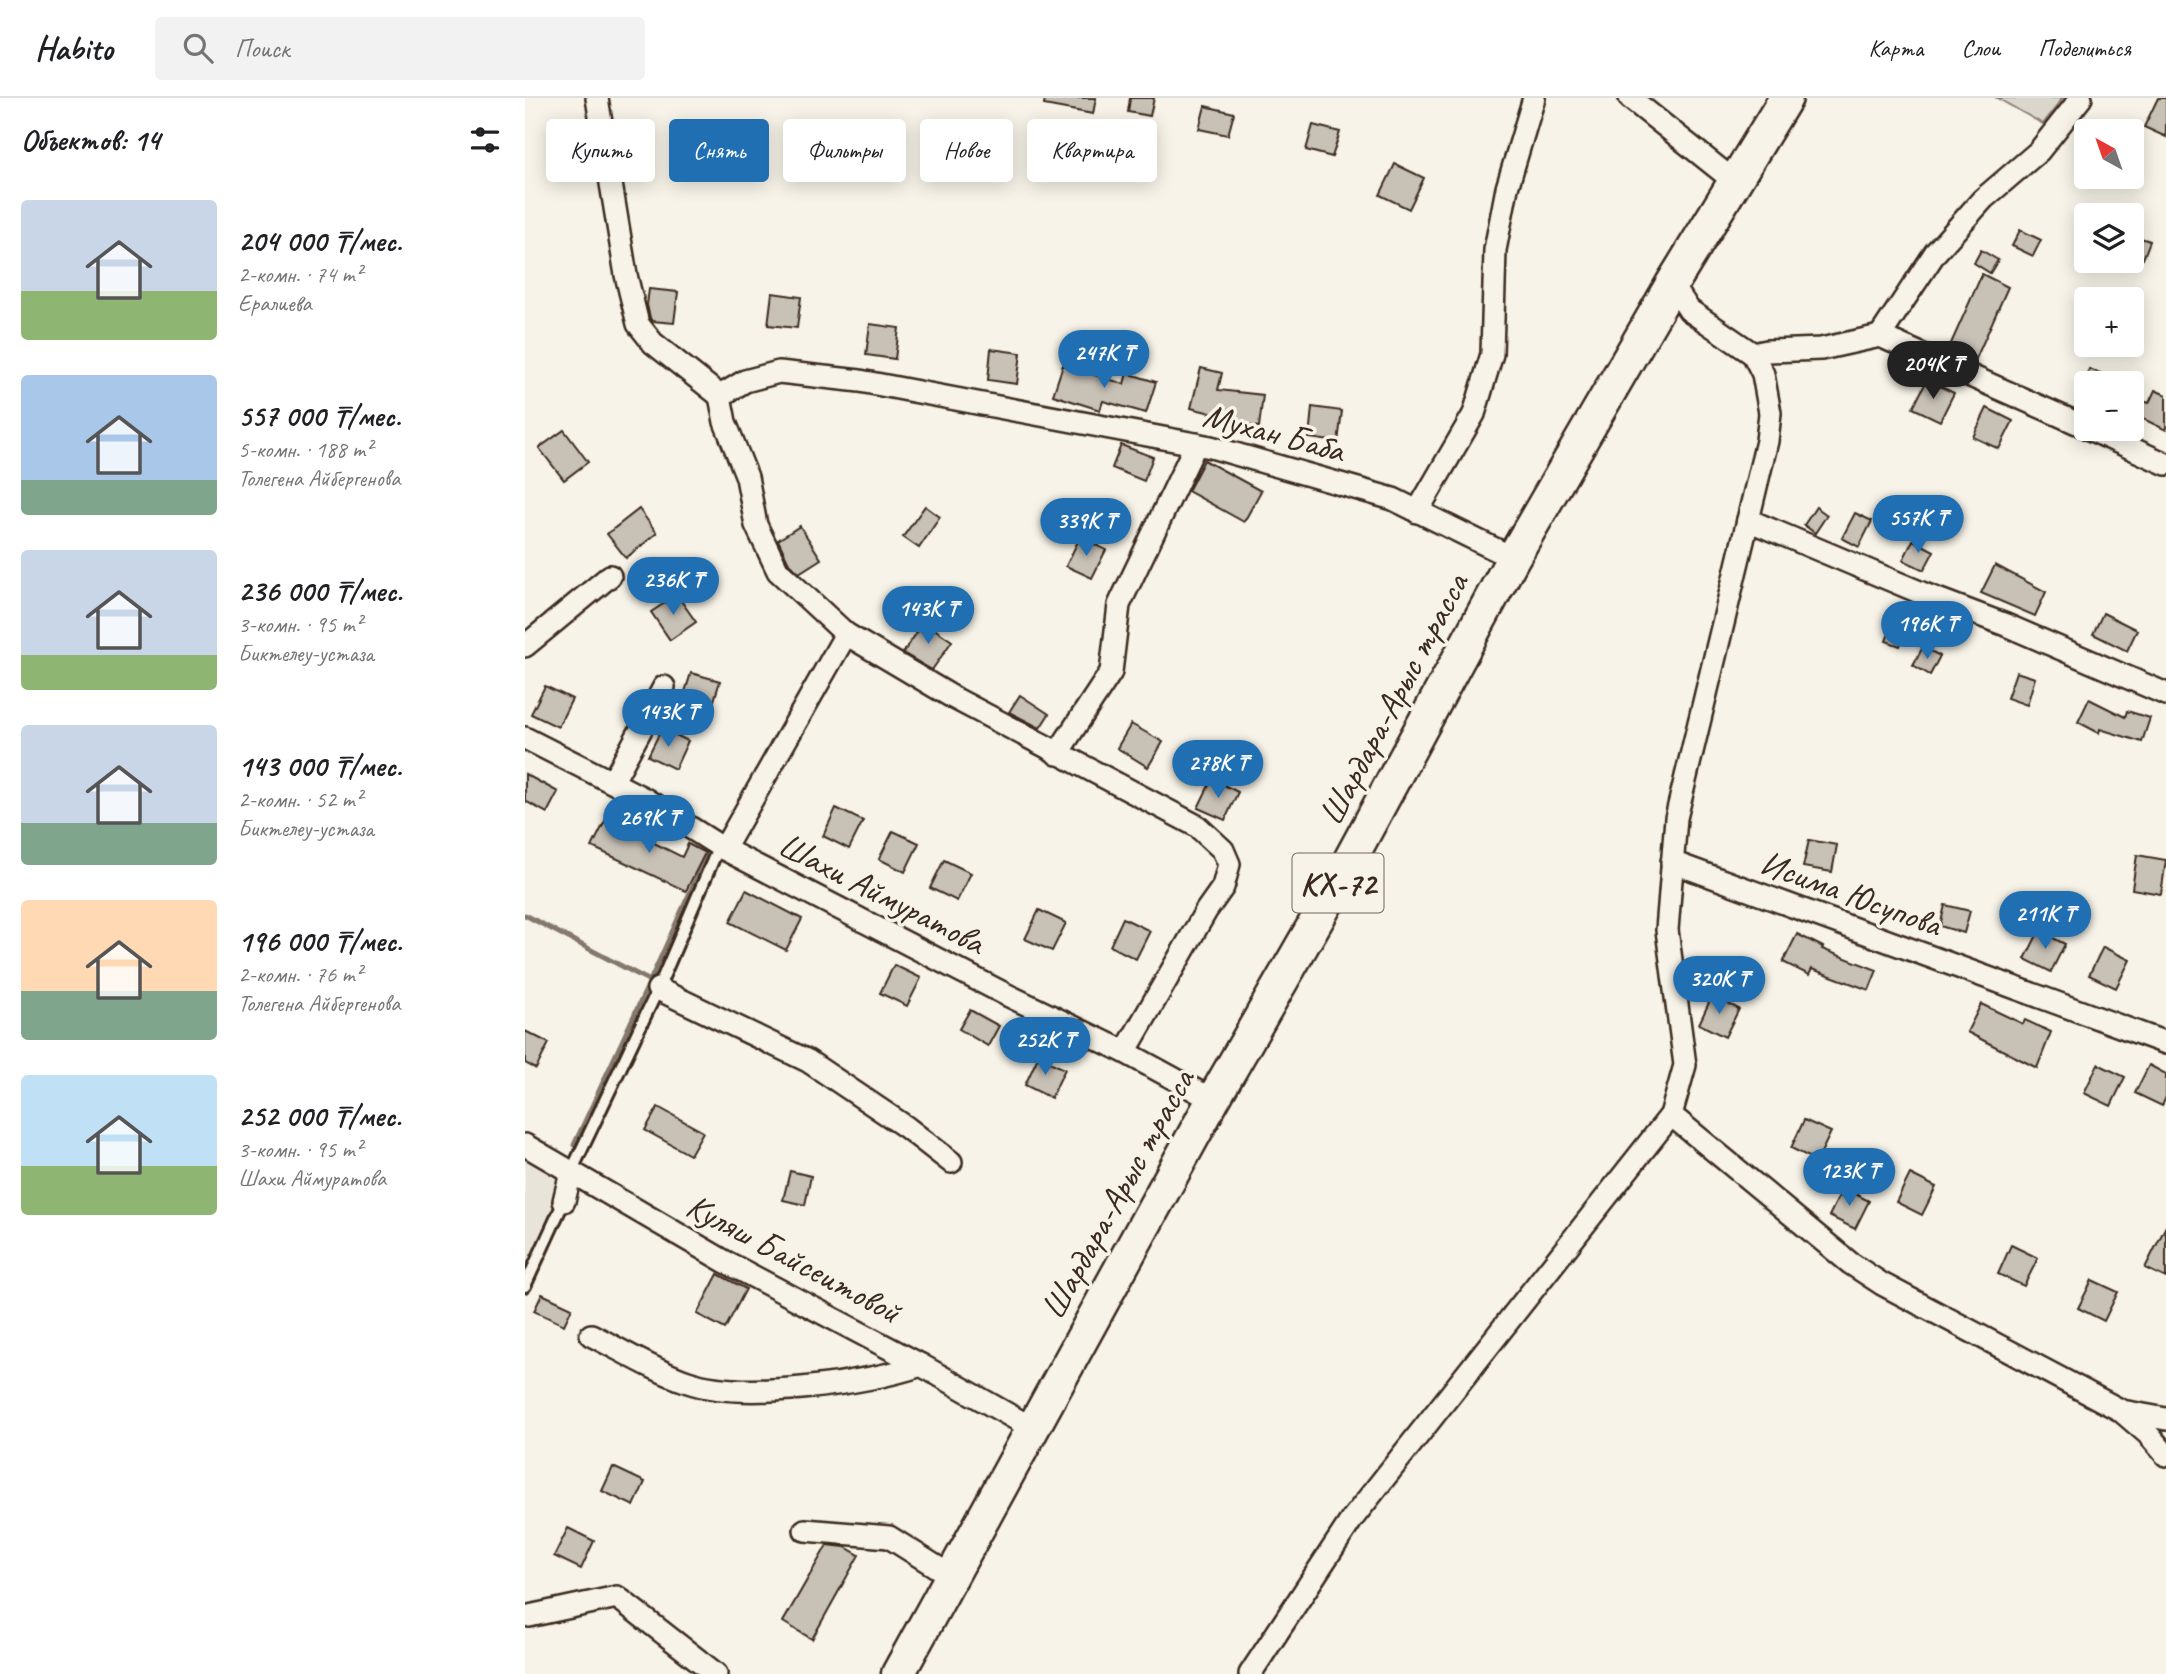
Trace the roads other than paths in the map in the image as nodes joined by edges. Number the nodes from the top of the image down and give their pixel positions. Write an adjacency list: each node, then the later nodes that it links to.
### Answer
1 (597, 98): 10 (street)
2 (1534, 98): 15 (street)
3 (1630, 98): 6 (street)
4 (1786, 98): 6 (main road, Шардара-Арыс трасса / КХ-72)
5 (2081, 98): 8 (street)
6 (1734, 181): 7 (main road, Шардара-Арыс трасса / КХ-72)
7 (1672, 284): 9 (street); 17 (main road, Шардара-Арыс трасса / КХ-72)
8 (1880, 336): 9 (street); 11 (street)
9 (1753, 354): 16 (street)
10 (720, 396): 13 (street, Мухан Баба); 19 (street)
11 (2074, 422)
12 (2116, 441): 14 (street)
13 (1196, 444): 15 (street, Мухан Баба); 24 (street)
14 (2166, 464)
15 (1416, 512): 17 (street, Мухан Баба)
16 (1748, 520): 22 (street); 27 (street)
17 (1513, 558): 31 (main road, Шардара-Арыс трасса / КХ-72)
18 (610, 576): 20 (street)
19 (846, 634): 24 (street); 26 (street)
20 (525, 646)
21 (664, 687): 25 (street)
22 (2166, 694)
23 (525, 738): 25 (street, Шахи Аймуратова)
24 (1057, 754): 30 (street)
25 (613, 781): 26 (street, Шахи Аймуратова)
26 (721, 847): 28 (lane); 30 (street, Шахи Аймуратова)
27 (1672, 862): 29 (street, Исима Юсупова); 32 (street)
28 (657, 989): 34 (street); 35 (lane)
29 (2166, 1043)
30 (1125, 1052): 31 (street, Шахи Аймуратова)
31 (1213, 1100): 42 (main road, Шардара-Арыс трасса / КХ-72)
32 (1671, 1115): 40 (street); 49 (street)
33 (525, 1145): 35 (street, Куляш Байсеитовой)
34 (951, 1162)
35 (571, 1172): 36 (street); 39 (street, Куляш Байсеитовой)
36 (564, 1201): 37 (lane)
37 (525, 1286)
38 (591, 1335): 39 (street)
39 (921, 1365): 42 (street, Куляш Байсеитовой)
40 (2120, 1410): 41 (street); 43 (street)
41 (2166, 1419)
42 (1032, 1428): 45 (main road, Шардара-Арыс трасса / КХ-72)
43 (2166, 1455)
44 (805, 1530): 45 (street)
45 (951, 1576): 48 (main road, Шардара-Арыс трасса / КХ-72)
46 (529, 1616): 47 (street)
47 (716, 1674)
48 (898, 1674)
49 (1250, 1674)

